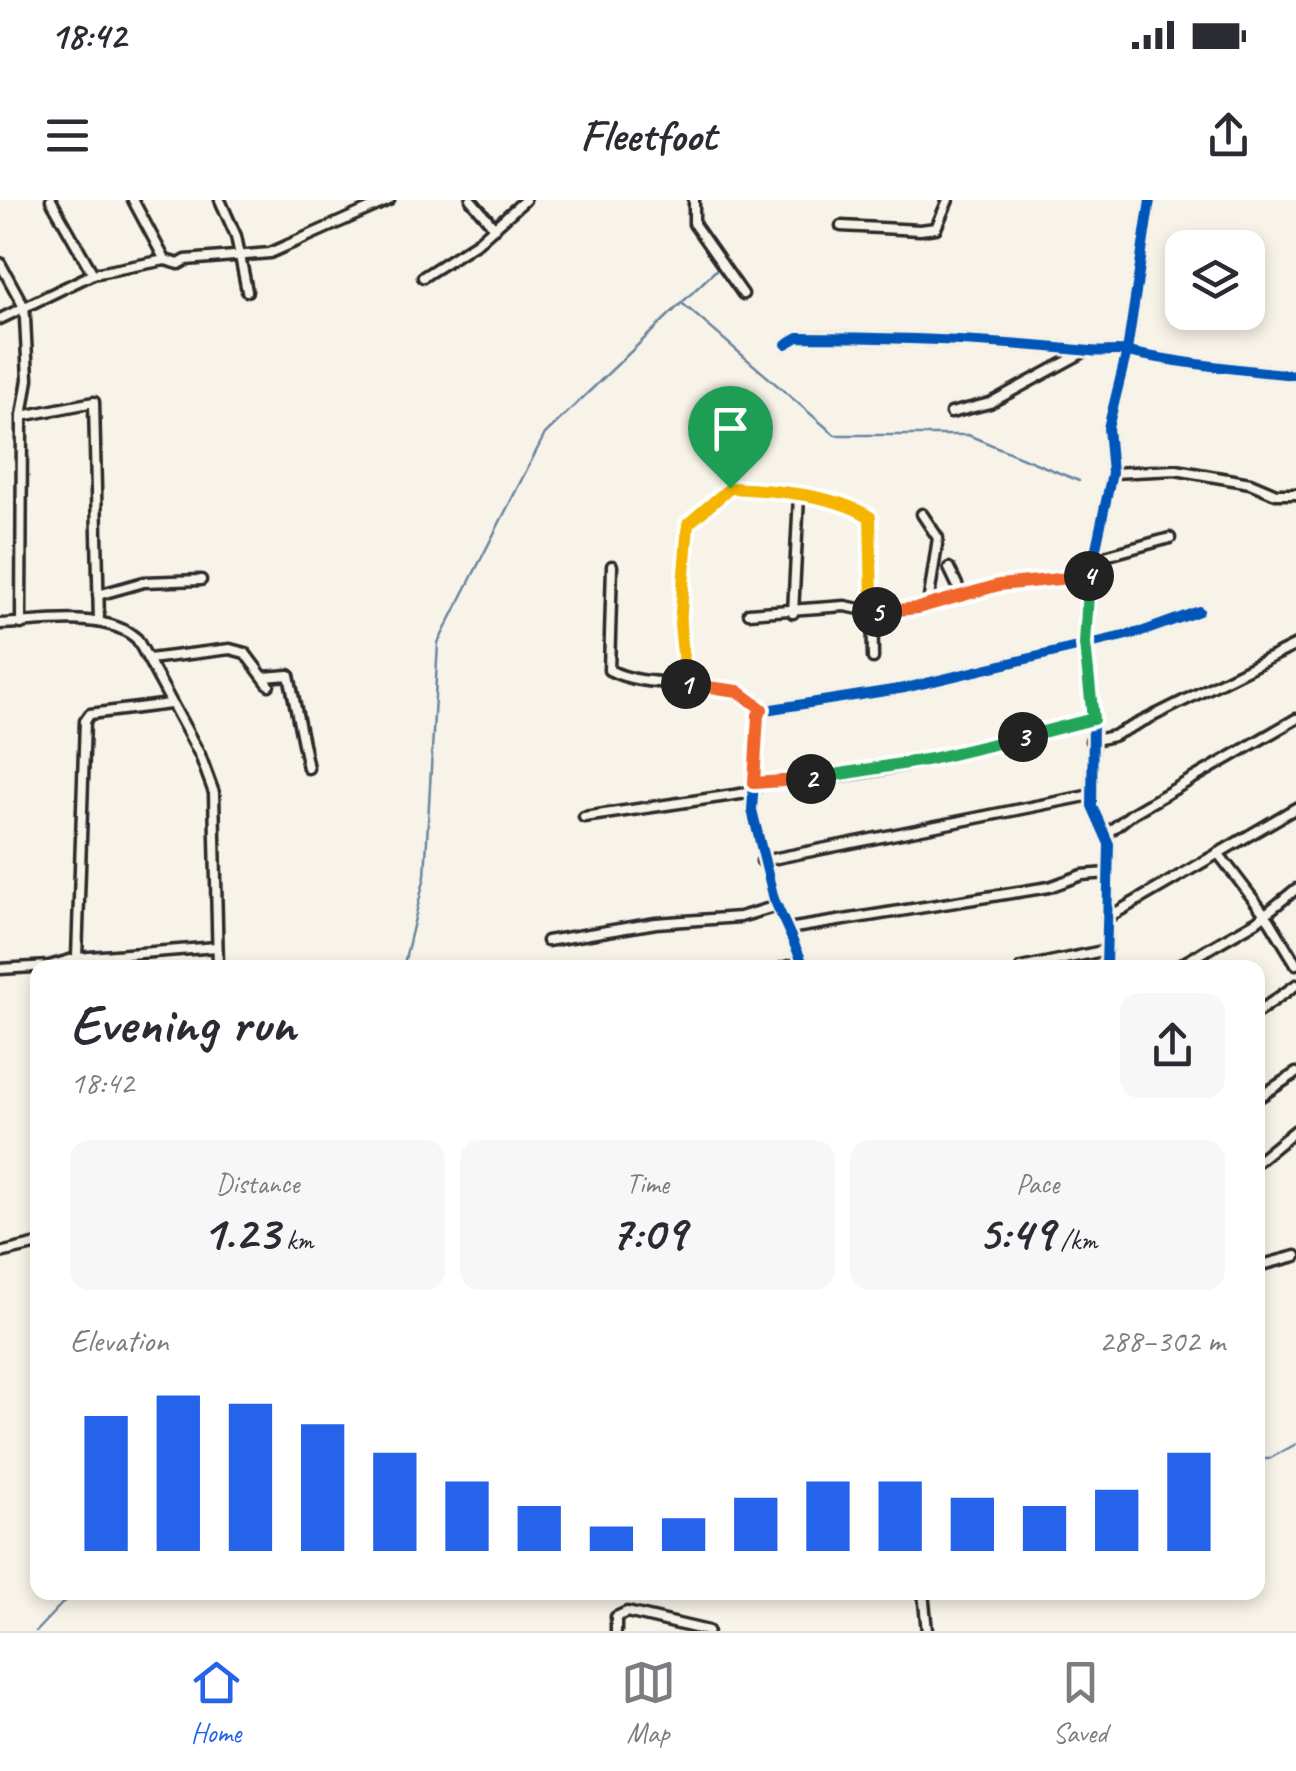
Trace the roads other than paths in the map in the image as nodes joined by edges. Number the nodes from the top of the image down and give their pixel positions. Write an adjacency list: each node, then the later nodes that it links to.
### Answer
1 (50, 200): 15 (street)
2 (133, 200): 13 (street)
3 (220, 200): 12 (street)
4 (389, 200): 12 (street)
5 (471, 200): 11 (street)
6 (526, 200): 11 (street)
7 (694, 200): 18 (street)
8 (948, 200): 10 (street)
9 (1150, 200): 23 (street)
10 (841, 226)
11 (494, 228): 16 (street)
12 (240, 258): 13 (street); 17 (street)
13 (165, 260): 15 (street)
14 (0, 263): 19 (street)
15 (93, 274): 19 (street)
16 (423, 276)
17 (247, 291)
18 (743, 294)
19 (24, 307): 20 (street); 26 (street)
20 (0, 319)
21 (786, 344): 22 (street)
22 (1086, 352): 23 (street); 25 (street)
23 (1127, 352): 24 (street); 27 (street)
24 (1296, 376)
25 (951, 414)
26 (22, 416): 38 (street); 46 (street)
27 (1112, 473): 28 (street); 32 (street)
28 (1296, 494)
29 (798, 496): 41 (street); 42 (street); 51 (street)
30 (922, 514): 39 (street)
31 (1170, 538): 32 (street)
32 (1094, 559): 35 (street)
33 (612, 566): 51 (street)
34 (950, 568): 37 (street)
35 (1090, 576): 37 (street); 47 (street)
36 (200, 580): 38 (street)
37 (960, 593): 39 (street)
38 (98, 595): 44 (street)
39 (928, 604): 42 (street)
40 (1200, 611): 47 (street)
41 (794, 612): 42 (street); 43 (street)
42 (874, 612): 49 (street)
43 (749, 614)
44 (99, 622): 46 (street); 50 (street)
45 (0, 624): 46 (street)
46 (21, 624)
47 (1085, 644): 53 (street); 54 (street)
48 (1296, 645): 56 (street)
49 (874, 658)
50 (149, 659): 52 (street); 57 (street)
51 (686, 684): 53 (street)
52 (170, 704): 72 (street); 74 (street)
53 (762, 709): 58 (street)
54 (1093, 719): 56 (street); 58 (street)
55 (1296, 719): 62 (street)
56 (1091, 741): 59 (street)
57 (308, 768)
58 (754, 788): 61 (street); 64 (street)
59 (1091, 795): 62 (street); 64 (street)
60 (1296, 808): 63 (street)
61 (584, 816)
62 (1106, 834): 65 (street)
63 (1218, 853): 68 (street); 69 (street)
64 (762, 861): 67 (street)
65 (1108, 873): 69 (street); 70 (street)
66 (1296, 888): 68 (street)
67 (777, 906): 70 (street); 71 (street)
68 (1264, 914): 82 (street); 83 (street)
69 (1107, 918): 73 (street)
70 (788, 930): 79 (street)
71 (547, 942)
72 (217, 947): 77 (street); 78 (street)
73 (1107, 950): 80 (street); 81 (street)
74 (78, 958): 75 (street); 76 (street)
75 (71, 960)
76 (88, 960)
77 (115, 960)
78 (218, 960)
79 (802, 960)
80 (1059, 960)
81 (1106, 960)
82 (1188, 960)
83 (1296, 964)
84 (30, 967): 85 (street)
85 (0, 969)
86 (1296, 984): 87 (street)
87 (1265, 1007)
88 (1296, 1073): 89 (street)
89 (1265, 1093)
90 (1296, 1130): 91 (street)
91 (1265, 1155)
92 (30, 1246): 93 (street)
93 (0, 1253)
94 (1296, 1256): 95 (street)
95 (1265, 1264)
96 (924, 1600): 99 (street)
97 (616, 1631): 98 (street)
98 (708, 1631)
99 (927, 1631)

